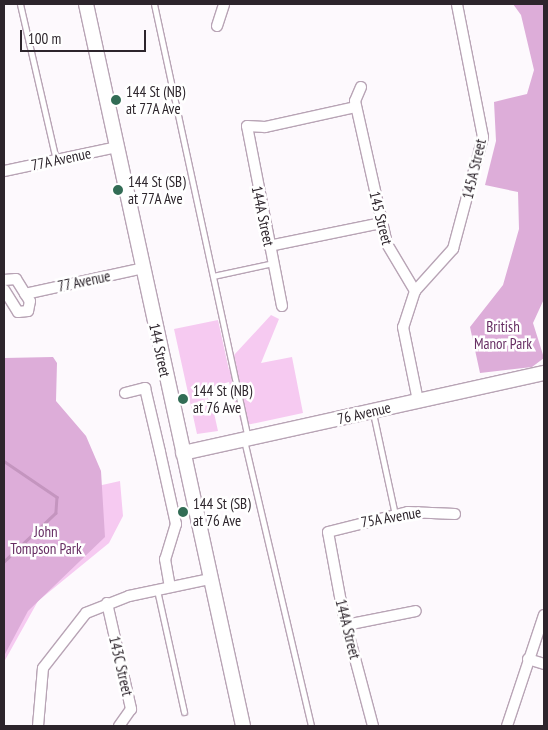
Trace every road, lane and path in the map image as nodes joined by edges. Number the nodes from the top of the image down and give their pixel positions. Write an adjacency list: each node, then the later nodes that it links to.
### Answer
1 (20, 4): 12 (lane)
2 (86, 4): 7 (main road, 144 Street)
3 (91, 4): 7 (street)
4 (154, 4): 18 (lane)
5 (224, 4): 8 (street)
6 (457, 4): 21 (street, 145A Street)
7 (89, 19): 11 (main road, 144 Street)
8 (217, 26)
9 (361, 87): 10 (street, 145 Street)
10 (356, 107): 14 (street, 145 Street); 15 (street, 144A Street)
11 (117, 147): 12 (street, 77A Avenue); 17 (main road, 144 Street)
12 (56, 160): 13 (street, 77A Avenue)
13 (4, 171)
14 (381, 223): 15 (street); 21 (street, 145 Street)
15 (269, 246): 16 (street, 144A Street)
16 (272, 263): 18 (lane); 23 (street, 144A Street)
17 (143, 268): 22 (street, 77 Avenue); 29 (main road, 144 Street)
18 (214, 276): 28 (lane)
19 (4, 280): 22 (street)
20 (4, 290): 22 (street)
21 (415, 290): 26 (street)
22 (25, 294)
23 (282, 306)
24 (544, 373): 26 (main road, 76 Avenue)
25 (125, 393): 34 (street)
26 (418, 401): 27 (main road, 76 Avenue)
27 (373, 411): 28 (main road, 76 Avenue); 31 (lane)
28 (246, 439): 29 (main road, 76 Avenue); 46 (lane)
29 (183, 453): 33 (main road, 144 Street)
30 (455, 514): 31 (street, 75A Avenue)
31 (395, 515): 32 (street, 75A Avenue)
32 (328, 532): 39 (street, 144A Street)
33 (210, 579): 34 (street); 45 (main road, 144 Street)
34 (170, 587): 35 (street)
35 (157, 590): 36 (street); 42 (lane)
36 (107, 603): 43 (street); 44 (street, 143C Street)
37 (416, 611): 39 (street)
38 (544, 615): 40 (street)
39 (346, 625): 47 (street, 144A Street)
40 (528, 659): 41 (street); 48 (street)
41 (544, 664)
42 (184, 712)
43 (38, 726)
44 (119, 726)
45 (243, 726)
46 (311, 726)
47 (373, 726)
48 (507, 726)

